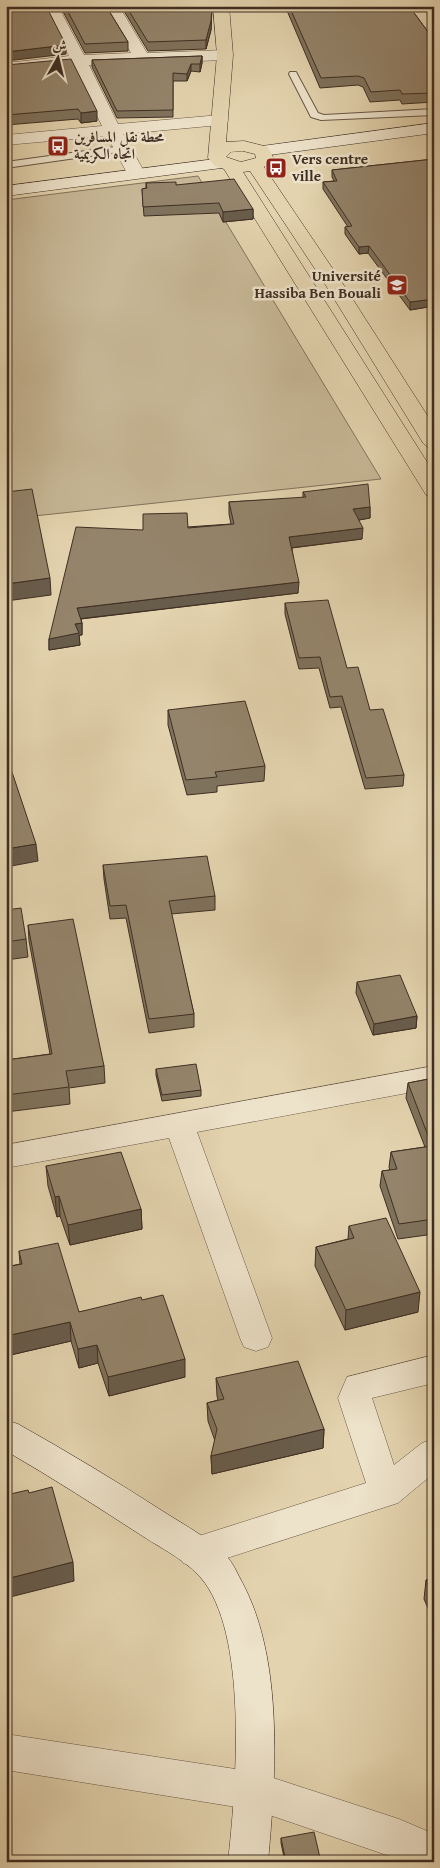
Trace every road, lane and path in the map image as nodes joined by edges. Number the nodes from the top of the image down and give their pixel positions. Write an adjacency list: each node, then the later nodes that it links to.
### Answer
1 (50, 6): 6 (street)
2 (111, 6): 5 (street)
3 (221, 6): 4 (main road)
4 (225, 55): 5 (street); 11 (main road)
5 (142, 58): 6 (street)
6 (80, 60): 7 (street); 13 (street)
7 (6, 68)
8 (293, 74): 10 (lane)
9 (434, 112): 10 (lane)
10 (399, 114): 14 (lane)
11 (231, 125): 13 (street); 17 (main road); 17 (main road); 18 (main road)
12 (434, 128): 14 (street)
13 (112, 130): 15 (street); 19 (street)
14 (416, 131): 18 (street)
15 (6, 140)
16 (434, 141): 18 (street)
17 (222, 158): 18 (main road); 19 (street); 24 (main road)
18 (260, 159): 23 (main road)
19 (130, 162): 20 (lane); 21 (street); 22 (street)
20 (6, 165)
21 (6, 182)
22 (6, 191)
23 (434, 443)
24 (434, 490)
25 (434, 1077): 26 (street)
26 (180, 1126): 27 (street); 28 (street)
27 (6, 1157)
28 (256, 1338)
29 (434, 1369): 32 (street)
30 (6, 1434): 33 (street)
31 (434, 1453): 32 (street)
32 (386, 1492): 33 (street)
33 (196, 1552): 35 (street)
34 (6, 1752): 35 (street)
35 (254, 1791): 36 (street); 37 (street)
36 (434, 1854)
37 (248, 1862)

